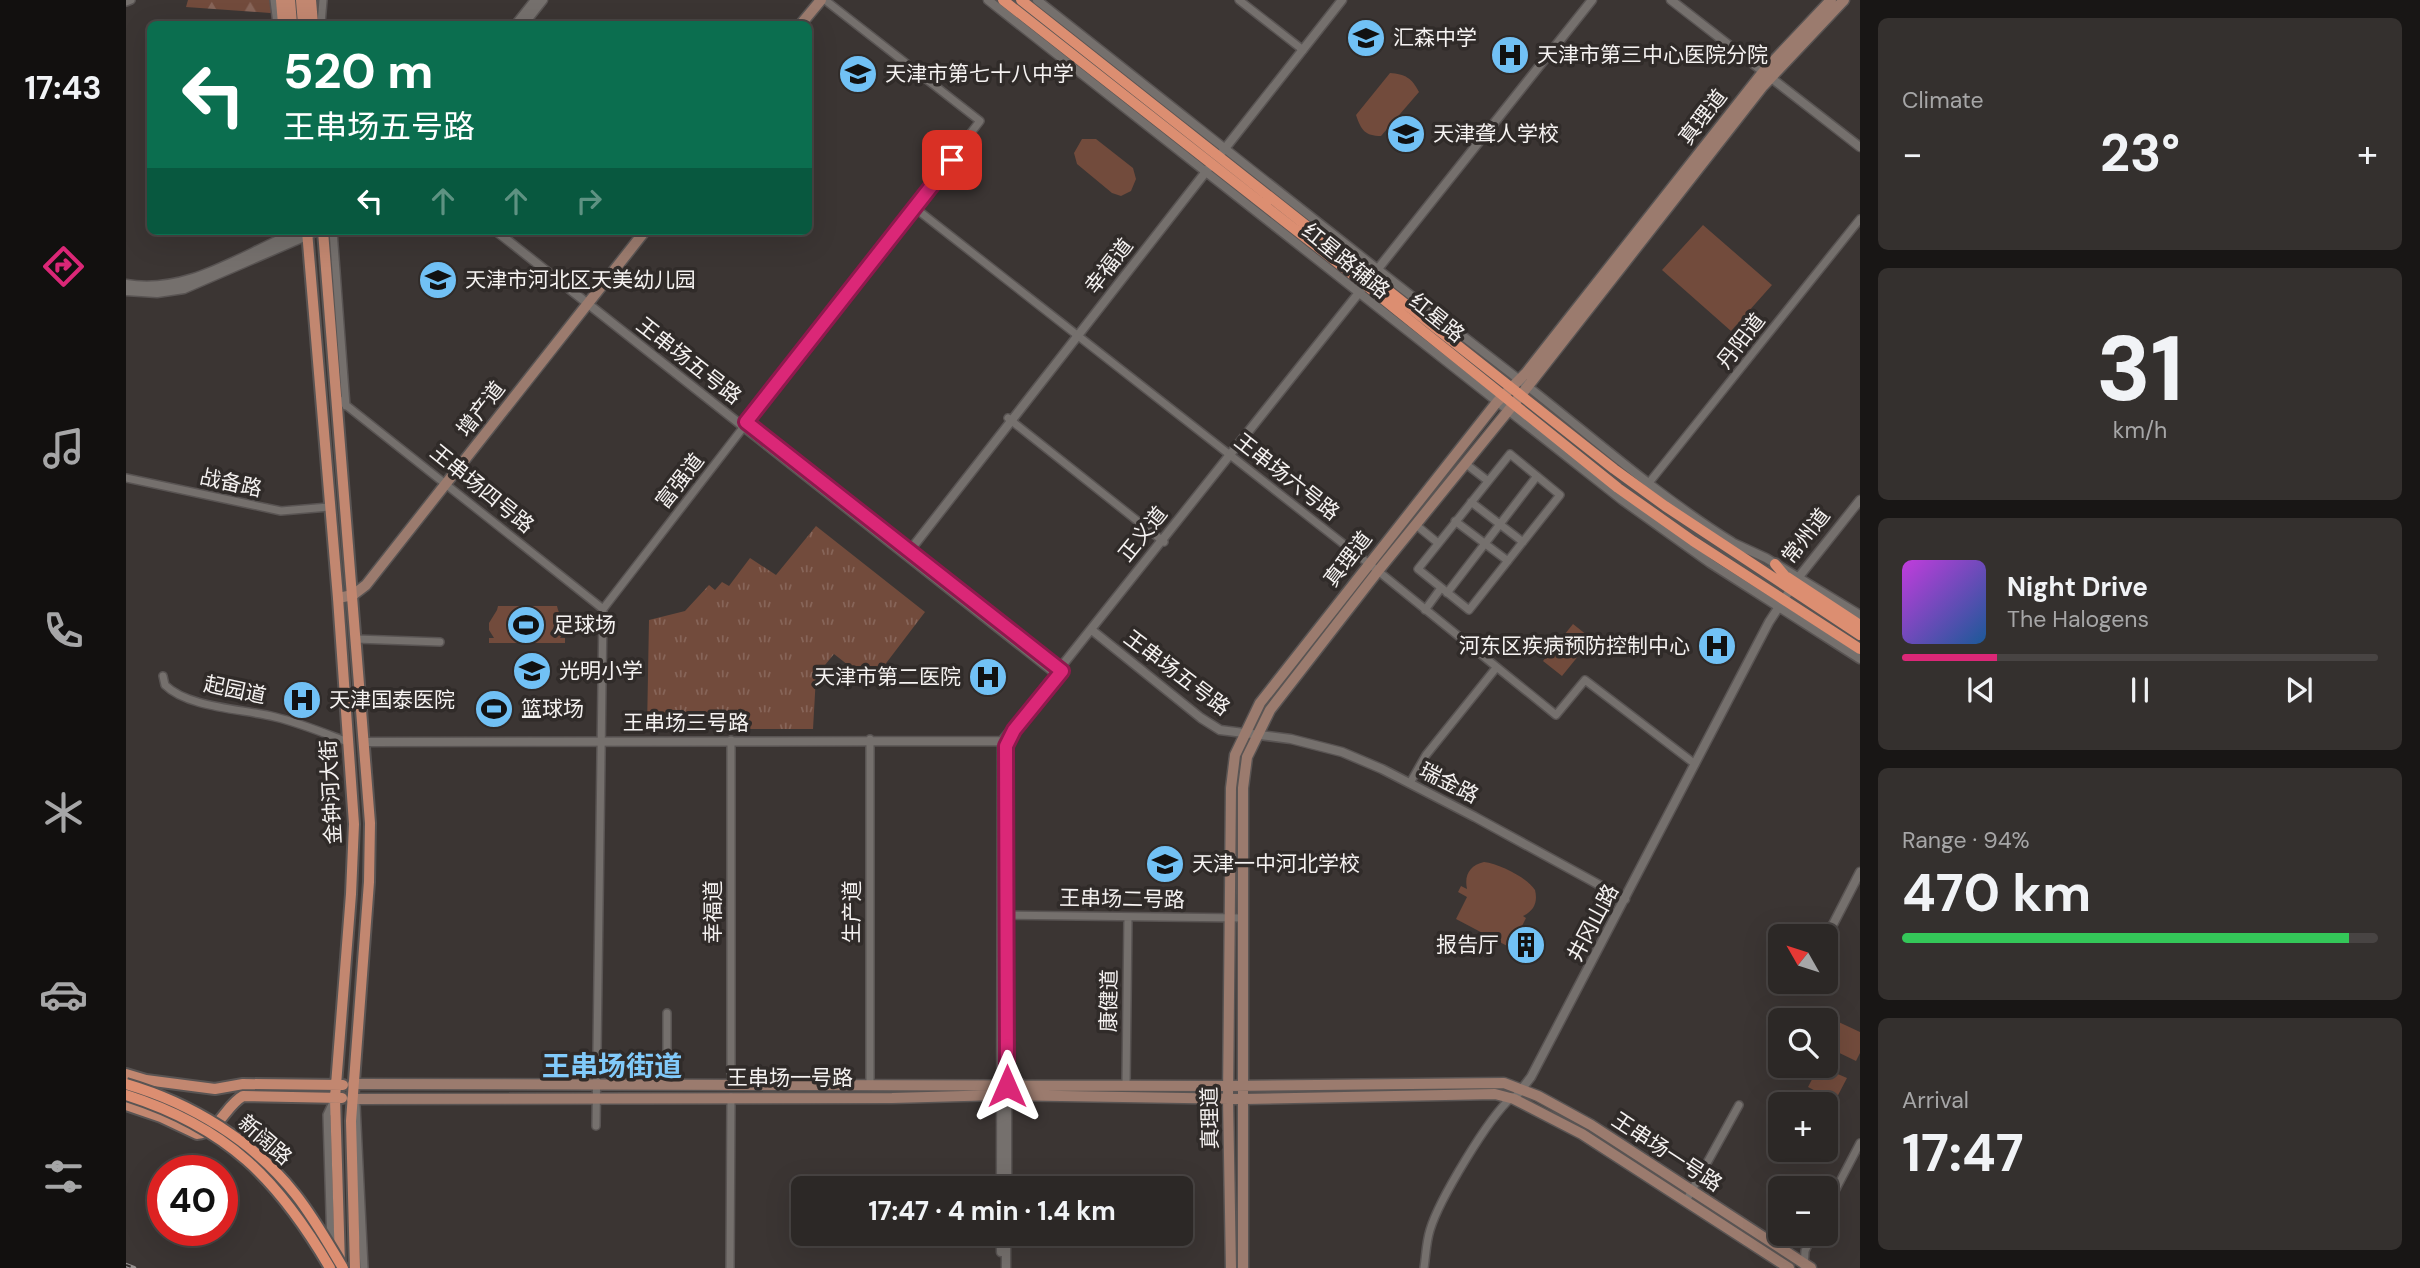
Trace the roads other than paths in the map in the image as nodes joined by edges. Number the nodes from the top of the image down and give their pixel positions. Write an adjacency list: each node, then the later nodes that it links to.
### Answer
1 (131, 0): 21 (street)
2 (274, 0): 22 (street)
3 (281, 0): 23 (main road)
4 (290, 0): 24 (main road)
5 (301, 0): 25 (main road)
6 (313, 0): 26 (main road)
7 (323, 0): 27 (street)
8 (535, 0): 28 (street)
9 (543, 0): 29 (street)
10 (824, 0): 30 (main road); 35 (street, 富强道)
11 (988, 0): 34 (street, 红星路辅路)
12 (1003, 0): 34 (highway, 红星路)
13 (1021, 0): 34 (highway, 红星路)
14 (1037, 0): 34 (street, 红星路辅路)
15 (1239, 0): 31 (street)
16 (1340, 0): 31 (street, 幸福道)
17 (1594, 0): 47 (street, 正义道)
18 (1673, 0): 32 (street)
19 (1831, 0): 32 (main road, 真理道)
20 (1844, 0): 32 (main road, 真理道)
21 (126, 2)
22 (277, 21)
23 (283, 21)
24 (292, 21)
25 (303, 21)
26 (314, 21)
27 (321, 21)
28 (518, 21)
29 (526, 21)
30 (806, 21)
31 (1301, 49): 34 (street, 幸福道)
32 (1763, 72): 33 (street); 52 (main road, 真理道)
33 (1860, 145)
34 (1214, 158): 47 (highway, 红星路); 47 (street, 红星路辅路); 51 (street, 幸福道)
35 (915, 208): 51 (street, 王串场六号路); 56 (street, 富强道)
36 (1860, 219): 63 (street, 丹阳道)
37 (303, 235): 48 (street)
38 (304, 235): 46 (street)
39 (304, 235): 49 (street)
40 (306, 235): 53 (main road, 金钟河大街)
41 (306, 235): 66 (main road, 金钟河大街)
42 (333, 235): 54 (street)
43 (501, 235): 50 (street, 王串场五号路)
44 (509, 235): 50 (street, 王串场五号路)
45 (640, 235): 50 (main road, 增产道)
46 (283, 244)
47 (1369, 282): 52 (highway, 红星路); 52 (street, 红星路辅路); 52 (street, 红星路辅路); 52 (highway, 红星路); 57 (street, 正义道)
48 (126, 284)
49 (126, 290)
50 (588, 300): 56 (street, 王串场五号路); 62 (main road, 增产道)
51 (1077, 333): 55 (street, 幸福道); 57 (street, 王串场六号路)
52 (1510, 396): 58 (main road, 真理道); 63 (street, 红星路辅路); 70 (highway, 红星路); 71 (highway, 红星路); 79 (main road, 真理道)
53 (337, 398): 54 (street, 王串场四号路); 83 (main road, 金钟河大街)
54 (346, 406): 62 (street, 王串场四号路)
55 (1009, 420): 72 (street); 77 (street, 幸福道)
56 (745, 424): 77 (street, 王串场五号路); 88 (street, 富强道)
57 (1230, 455): 72 (street, 正义道); 79 (street, 王串场六号路)
58 (1466, 464): 61 (street); 68 (main road, 真理道)
59 (1536, 476): 61 (street); 69 (street); 73 (street)
60 (126, 478): 66 (street, 战备路)
61 (1488, 481): 65 (street)
62 (445, 482): 83 (main road, 增产道); 88 (street, 王串场四号路)
63 (1648, 484): 74 (street, 红星路辅路)
64 (1860, 498): 82 (street, 常州道)
65 (1471, 502): 67 (street); 69 (street)
66 (329, 508): 85 (main road, 金钟河大街)
67 (1455, 521): 75 (street); 76 (street)
68 (1416, 525): 75 (street); 81 (main road, 真理道)
69 (1501, 525): 73 (street); 76 (street)
70 (1674, 533): 87 (street); 87 (highway, 红星路)
71 (1706, 533): 74 (street); 82 (highway, 红星路)
72 (1162, 541): 92 (street, 正义道); 100 (street, 正义道)
73 (1523, 542): 78 (street)
74 (1732, 542): 80 (street)
75 (1438, 543): 84 (street)
76 (1486, 544): 78 (street); 84 (street)
77 (906, 552): 100 (street, 王串场五号路)
78 (1508, 561): 84 (street)
79 (1369, 564): 81 (street, 王串场六号路); 103 (main road, 真理道)
80 (1775, 564): 82 (highway)
81 (1378, 571): 89 (street, 王串场六号路); 104 (main road, 真理道)
82 (1792, 582): 86 (highway); 87 (street, 常州道); 90 (street)
83 (352, 590): 85 (main road); 94 (main road, 金钟河大街)
84 (1444, 590): 89 (street)
85 (338, 592): 109 (main road, 金钟河大街)
86 (1805, 595): 91 (highway); 93 (highway)
87 (1781, 604): 96 (highway, 红星路); 97 (street); 111 (street, 井冈山路)
88 (603, 609): 107 (street)
89 (1425, 610): 99 (street, 王串场六号路)
90 (1860, 615)
91 (1860, 625)
92 (1093, 631): 100 (street, 正义道); 103 (street, 王串场五号路)
93 (1860, 635)
94 (356, 639): 95 (street); 110 (main road, 金钟河大街)
95 (440, 642)
96 (1860, 649)
97 (1860, 659)
98 (1040, 660): 102 (street)
99 (1496, 668): 111 (street, 王串场六号路); 112 (street)
100 (1058, 672): 108 (street, 正义道)
101 (163, 676): 109 (street, 起园道)
102 (1044, 689)
103 (1243, 735): 104 (street, 瑞金路); 117 (main road, 真理道)
104 (1256, 736): 112 (street, 瑞金路); 118 (main road, 真理道)
105 (870, 739): 106 (street, 王串场三号路); 108 (street, 王串场三号路); 129 (street, 生产道)
106 (731, 740): 107 (street, 王串场三号路); 127 (street, 幸福道)
107 (600, 741): 110 (street, 王串场三号路); 125 (street)
108 (1005, 741): 115 (street)
109 (348, 742): 128 (main road, 金钟河大街)
110 (363, 743): 124 (main road, 金钟河大街)
111 (1694, 763): 114 (street, 井冈山路)
112 (1410, 783): 114 (street, 瑞金路)
113 (1860, 872): 119 (street)
114 (1624, 898): 135 (street, 井冈山路)
115 (1004, 915): 116 (street, 王串场二号路); 136 (street)
116 (1128, 917): 117 (street, 王串场二号路); 130 (street, 康健道)
117 (1229, 918): 118 (street, 王串场二号路); 131 (main road, 真理道)
118 (1243, 918): 132 (main road, 真理道)
119 (1833, 924)
120 (667, 1013): 126 (street)
121 (1004, 1060): 133 (main road); 136 (street)
122 (126, 1074): 128 (main road)
123 (126, 1084): 165 (highway, 新阔路, bridge)
124 (353, 1084): 125 (main road, 王串场一号路); 128 (main road); 140 (main road, 金钟河大街)
125 (597, 1084): 126 (main road, 王串场一号路); 141 (street)
126 (667, 1084): 127 (main road, 王串场一号路)
127 (731, 1084): 129 (main road, 王串场一号路)
128 (336, 1085): 139 (main road, 金钟河大街)
129 (870, 1085): 136 (main road, 王串场一号路)
130 (1126, 1085): 131 (main road, 王串场一号路); 136 (main road, 王串场一号路)
131 (1229, 1086): 132 (main road, 王串场一号路); 134 (main road, 王串场一号路); 145 (main road, 真理道)
132 (1244, 1086): 135 (main road, 王串场一号路); 142 (main road, 真理道)
133 (1032, 1088)
134 (1209, 1088)
135 (1522, 1088): 143 (street, 井冈山路); 157 (main road, 王串场一号路)
136 (1004, 1090): 138 (main road, 王串场一号路); 144 (street); 145 (main road, 王串场一号路); 154 (street); 155 (street)
137 (126, 1095): 164 (highway, 新阔路, bridge)
138 (731, 1097): 141 (main road, 王串场一号路); 166 (street)
139 (335, 1098): 140 (main road); 147 (main road); 150 (main road, 金钟河大街); 164 (street)
140 (352, 1098): 141 (main road, 王串场一号路); 151 (main road, 金钟河大街); 162 (street)
141 (596, 1098): 152 (street)
142 (1244, 1098): 143 (main road, 王串场一号路); 145 (main road, 王串场一号路); 169 (main road, 真理道)
143 (1509, 1098): 149 (main road, 王串场一号路); 158 (main road, 王串场一号路); 170 (street, 井冈山路)
144 (1033, 1099)
145 (1228, 1099): 146 (main road, 王串场一号路); 168 (main road, 真理道)
146 (1209, 1102)
147 (126, 1105)
148 (1738, 1105): 157 (street)
149 (1534, 1109)
150 (335, 1121): 151 (main road); 165 (main road, 金钟河大街)
151 (351, 1121): 162 (main road, 金钟河大街)
152 (596, 1126)
153 (1860, 1143): 156 (street)
154 (1000, 1176)
155 (1007, 1176)
156 (1838, 1185)
157 (1692, 1191): 158 (street); 163 (main road, 王串场一号路)
158 (1686, 1201): 171 (main road, 王串场一号路)
159 (1002, 1246): 167 (street)
160 (1005, 1246): 167 (street)
161 (1807, 1246): 163 (street)
162 (361, 1267)
163 (1807, 1267)
164 (330, 1268)
165 (342, 1268)
166 (730, 1268)
167 (1003, 1268)
168 (1231, 1268)
169 (1243, 1268)
170 (1425, 1268)
171 (1789, 1268)

